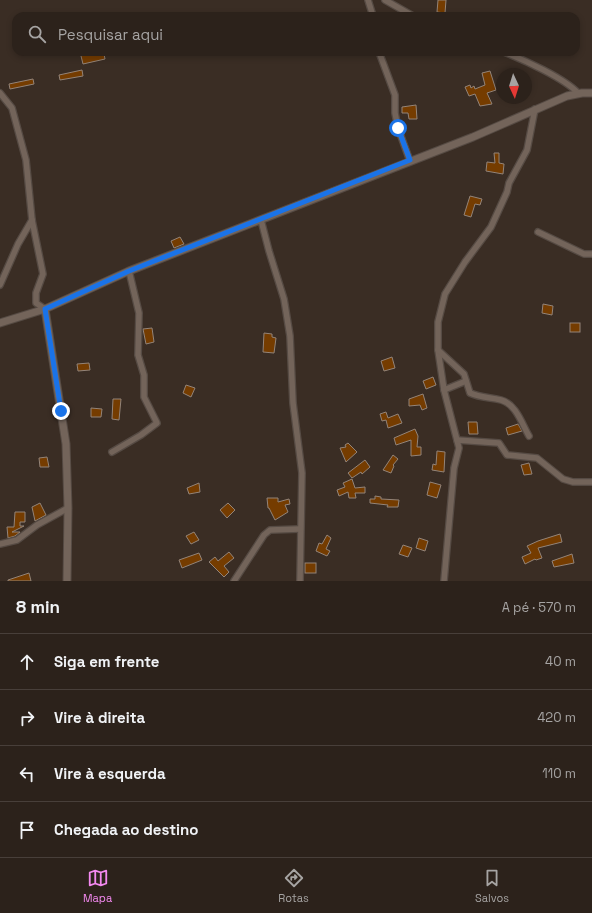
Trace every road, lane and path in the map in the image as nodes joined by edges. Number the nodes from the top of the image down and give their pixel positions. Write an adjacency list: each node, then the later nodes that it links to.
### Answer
1 (368, 0): 3 (street)
2 (385, 0): 4 (street)
3 (371, 12)
4 (406, 12)
5 (381, 56): 11 (street)
6 (514, 56): 8 (street)
7 (0, 93): 12 (street)
8 (578, 93): 9 (street); 10 (street)
9 (592, 93)
10 (535, 109): 11 (street); 20 (street)
11 (410, 160): 13 (street)
12 (32, 220): 17 (street); 18 (street)
13 (261, 220): 16 (street); 28 (street)
14 (538, 232): 15 (street)
15 (592, 254)
16 (129, 271): 18 (street); 25 (street)
17 (0, 285)
18 (45, 309): 19 (street); 27 (street)
19 (0, 323)
20 (438, 350): 21 (street); 22 (street)
21 (466, 381): 22 (street); 23 (street)
22 (444, 390): 24 (street)
23 (528, 436)
24 (457, 440): 26 (street); 33 (street)
25 (112, 452)
26 (592, 482)
27 (68, 508): 29 (street); 30 (street)
28 (300, 529): 31 (street); 32 (street)
29 (0, 544)
30 (67, 581)
31 (234, 581)
32 (300, 581)
33 (444, 581)

